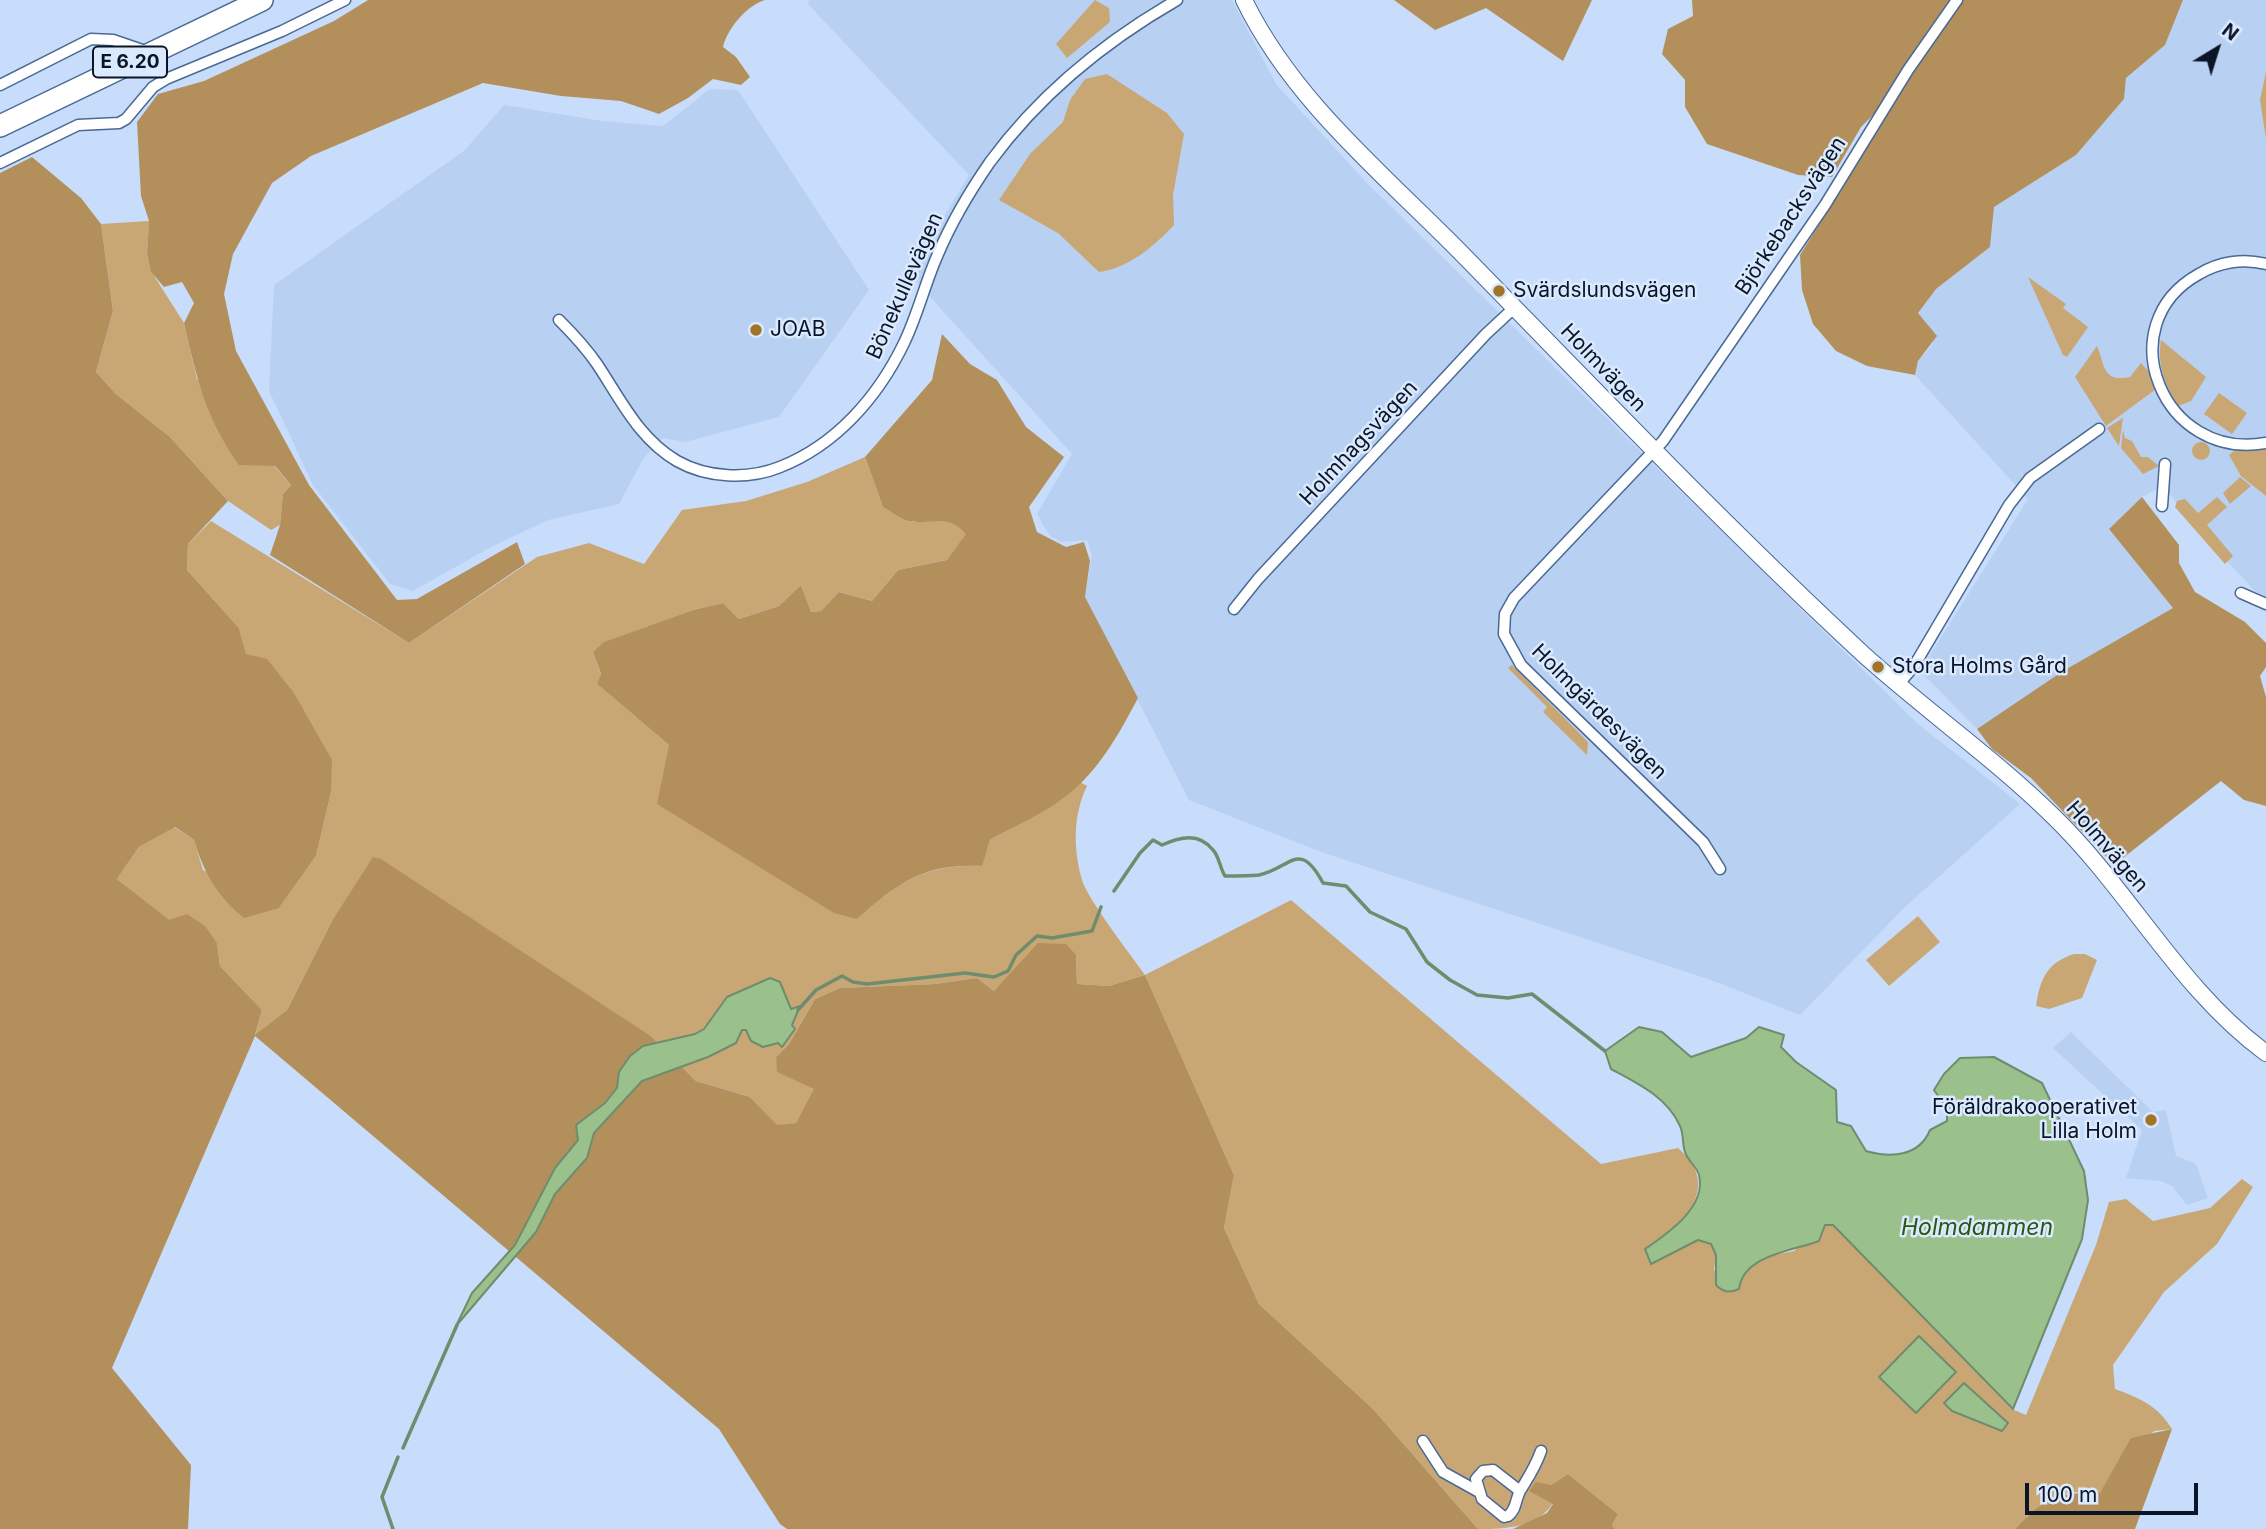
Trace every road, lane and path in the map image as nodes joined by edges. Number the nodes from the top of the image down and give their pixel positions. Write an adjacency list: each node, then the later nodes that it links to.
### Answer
1 (262, 0): 6 (highway, E 6.20)
2 (345, 0): 9 (street)
3 (1177, 0): 12 (street, Bönekullevägen)
4 (1244, 0): 11 (street, Holmvägen)
5 (1958, 0): 15 (street, Björkebacksvägen)
6 (150, 53): 7 (street); 8 (highway, E 6.20)
7 (0, 85)
8 (0, 126)
9 (0, 163)
10 (2266, 264): 14 (street)
11 (1514, 307): 15 (street, Holmvägen); 20 (street, Holmhagsvägen)
12 (559, 320)
13 (2099, 429): 21 (street)
14 (2266, 443)
15 (1653, 449): 21 (street, Holmvägen); 22 (street, Holmgärdesvägen)
16 (2165, 464): 17 (street)
17 (2162, 506)
18 (2241, 593): 19 (street)
19 (2266, 604)
20 (1234, 609)
21 (1898, 685): 23 (street, Holmvägen)
22 (1720, 869)
23 (2266, 1053)
24 (1423, 1441): 27 (street)
25 (1541, 1451): 26 (street)
26 (1520, 1491): 27 (street); 27 (street)
27 (1479, 1492)

